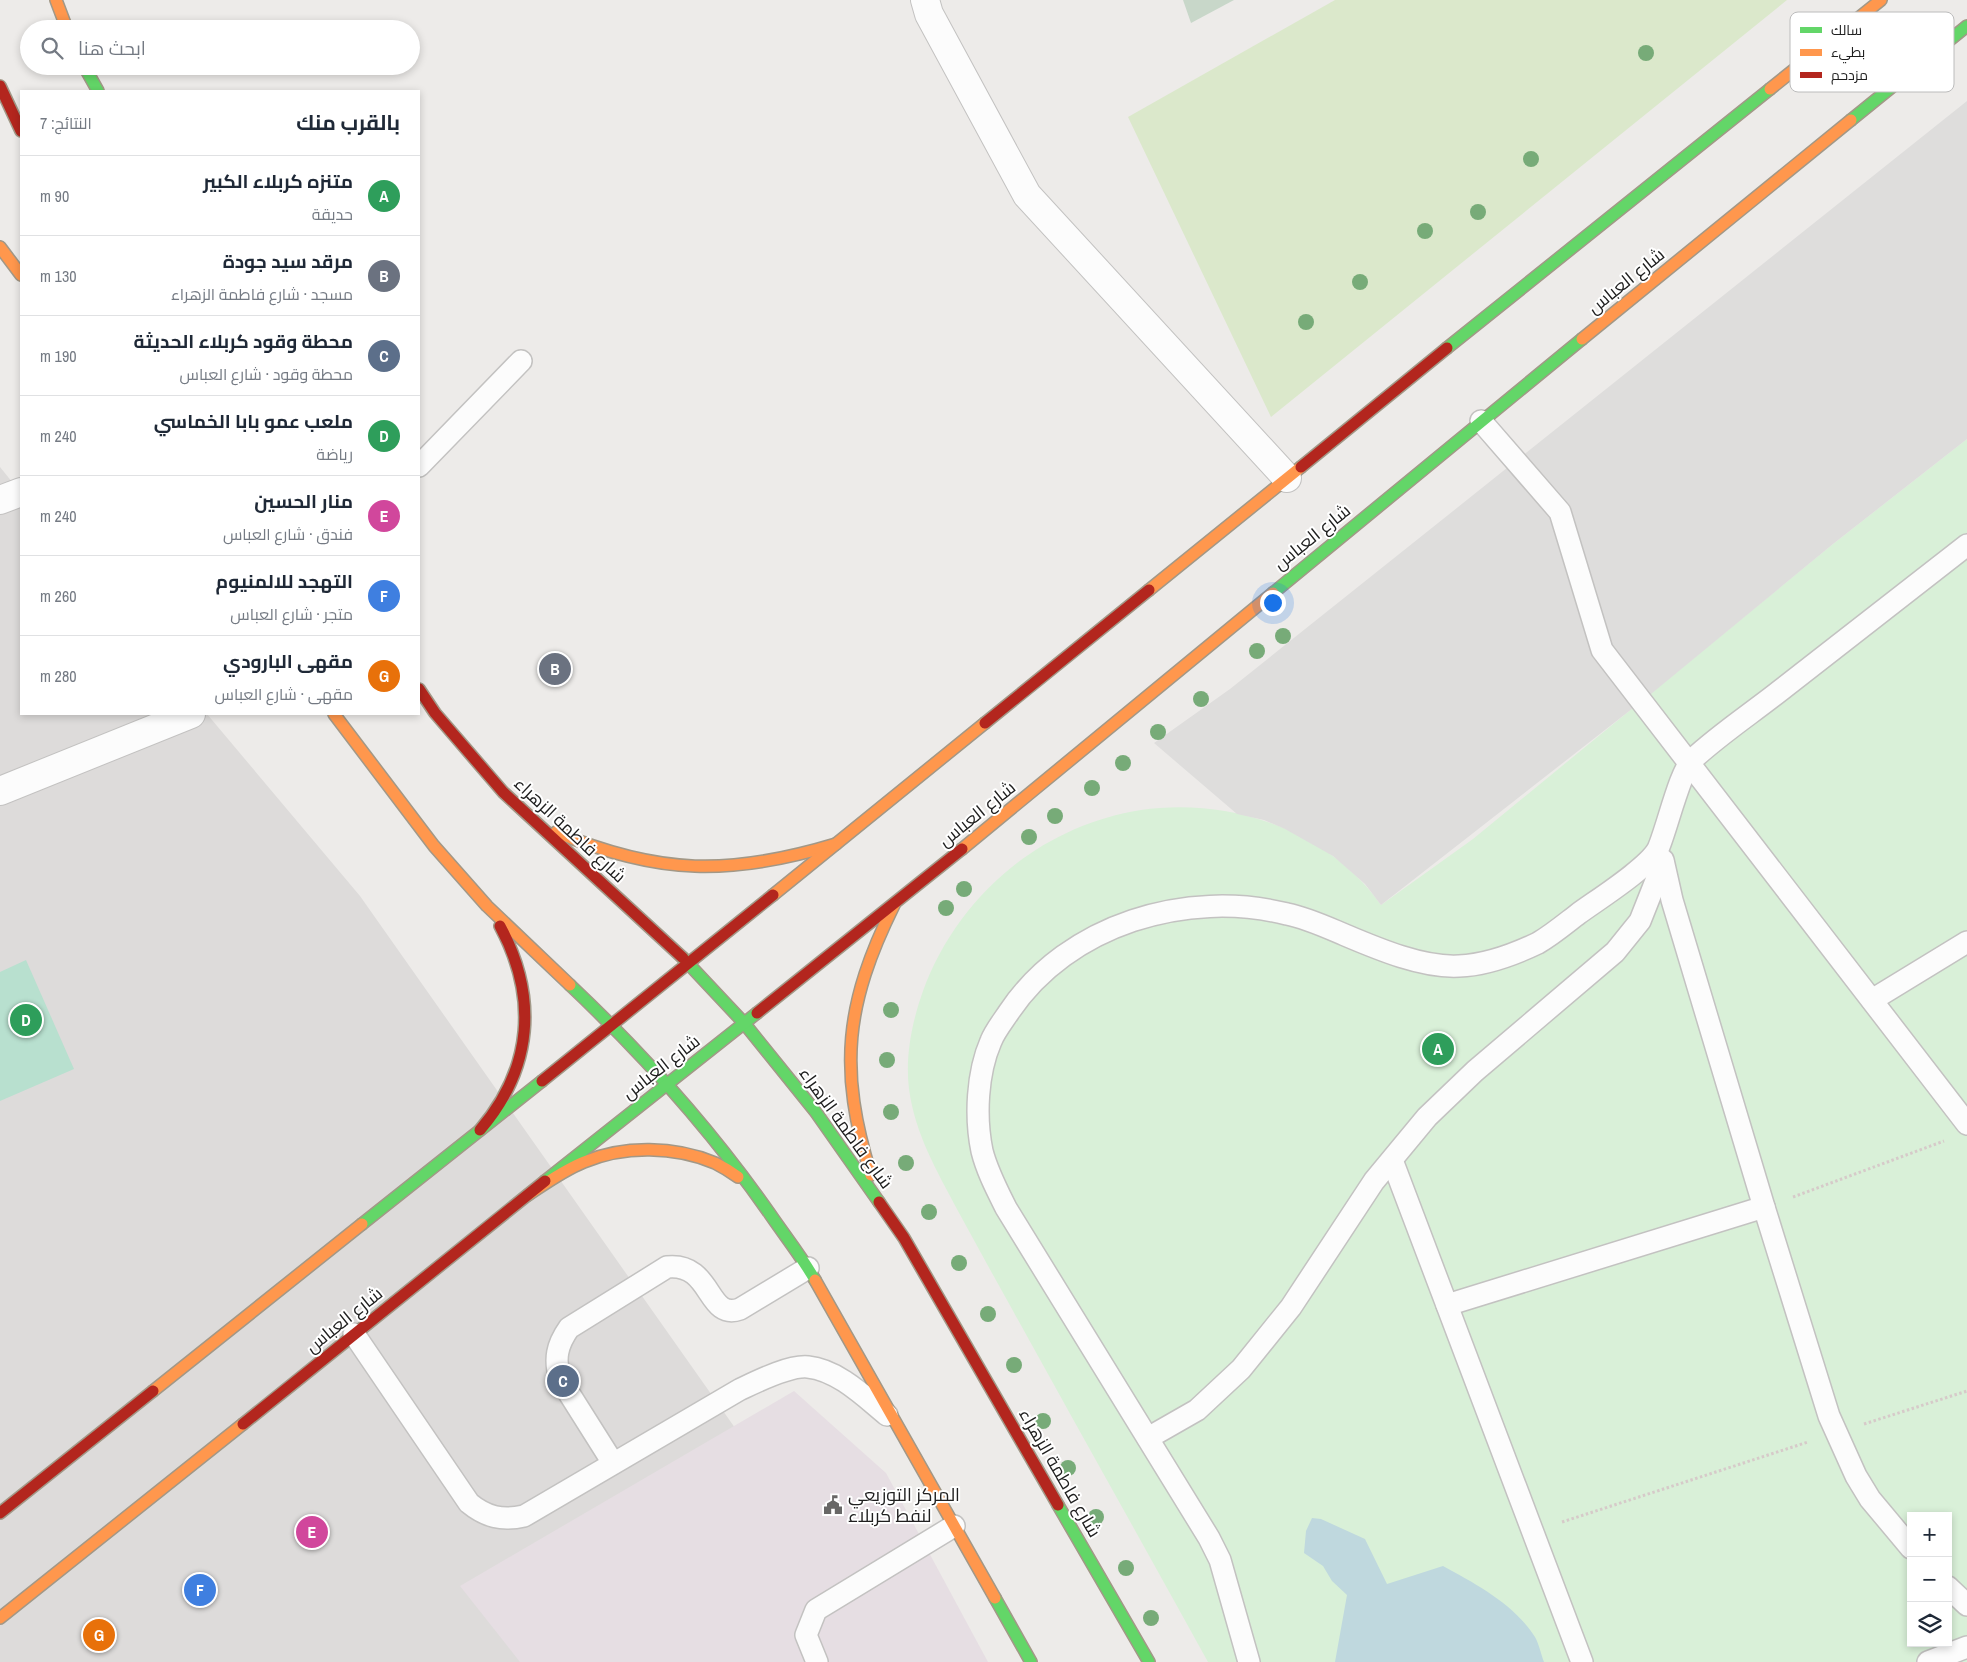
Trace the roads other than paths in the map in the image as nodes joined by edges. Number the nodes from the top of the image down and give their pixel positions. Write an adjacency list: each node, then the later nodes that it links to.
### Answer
1 (56, 0): 5 (main road)
2 (925, 0): 19 (street)
3 (1881, 0): 4 (main road)
4 (1866, 12)
5 (64, 20)
6 (1967, 26): 7 (main road, شارع العباس)
7 (1954, 37)
8 (1790, 73): 19 (main road)
9 (89, 75): 11 (main road)
10 (0, 86): 13 (main road)
11 (97, 90)
12 (1886, 92): 17 (main road, شارع العباس)
13 (20, 129)
14 (0, 247): 15 (main road)
15 (20, 274)
16 (521, 361): 18 (lane)
17 (1482, 420): 26 (lane); 32 (main road, شارع العباس)
18 (420, 465)
19 (1287, 478): 30 (main road)
20 (20, 492): 21 (street)
21 (0, 500)
22 (1967, 545): 26 (lane)
23 (420, 690): 28 (main road, شارع فاطمة الزهراء)
24 (189, 715): 27 (street)
25 (335, 715): 33 (main road)
26 (1689, 762): 29 (lane); 36 (lane)
27 (0, 791)
28 (532, 820): 30 (main road); 35 (main road, شارع فاطمة الزهراء)
29 (1663, 835): 31 (lane); 51 (lane)
30 (836, 844): 35 (main road)
31 (1663, 862): 42 (lane); 45 (lane)
32 (894, 905): 37 (main road, شارع العباس); 46 (main road)
33 (487, 906): 38 (main road); 41 (main road)
34 (1967, 942): 36 (lane)
35 (689, 963): 37 (main road, شارع فاطمة الزهراء); 38 (main road)
36 (1872, 1000): 40 (lane)
37 (744, 1024): 39 (main road, شارع العباس); 46 (main road, شارع فاطمة الزهراء)
38 (612, 1025): 39 (main road); 41 (main road)
39 (667, 1084): 43 (main road); 44 (main road, شارع العباس)
40 (1967, 1124)
41 (480, 1130): 53 (main road)
42 (1392, 1160): 48 (lane); 51 (lane)
43 (748, 1183): 44 (main road); 47 (main road)
44 (528, 1195): 49 (main road, شارع العباس)
45 (1764, 1207): 48 (lane); 55 (lane)
46 (904, 1238): 62 (main road, شارع فاطمة الزهراء)
47 (808, 1268): 50 (main road); 52 (lane)
48 (1446, 1305): 64 (lane)
49 (354, 1334): 52 (lane); 58 (main road, شارع العباس)
50 (894, 1422): 52 (lane); 54 (main road)
51 (1148, 1438): 63 (lane)
52 (613, 1463)
53 (0, 1513)
54 (954, 1526): 60 (lane); 61 (main road)
55 (1907, 1543)
56 (1952, 1591): 57 (lane)
57 (1967, 1605)
58 (0, 1618)
59 (1967, 1647): 65 (lane)
60 (817, 1662)
61 (1031, 1662)
62 (1149, 1662)
63 (1249, 1662)
64 (1582, 1662)
65 (1928, 1662)

